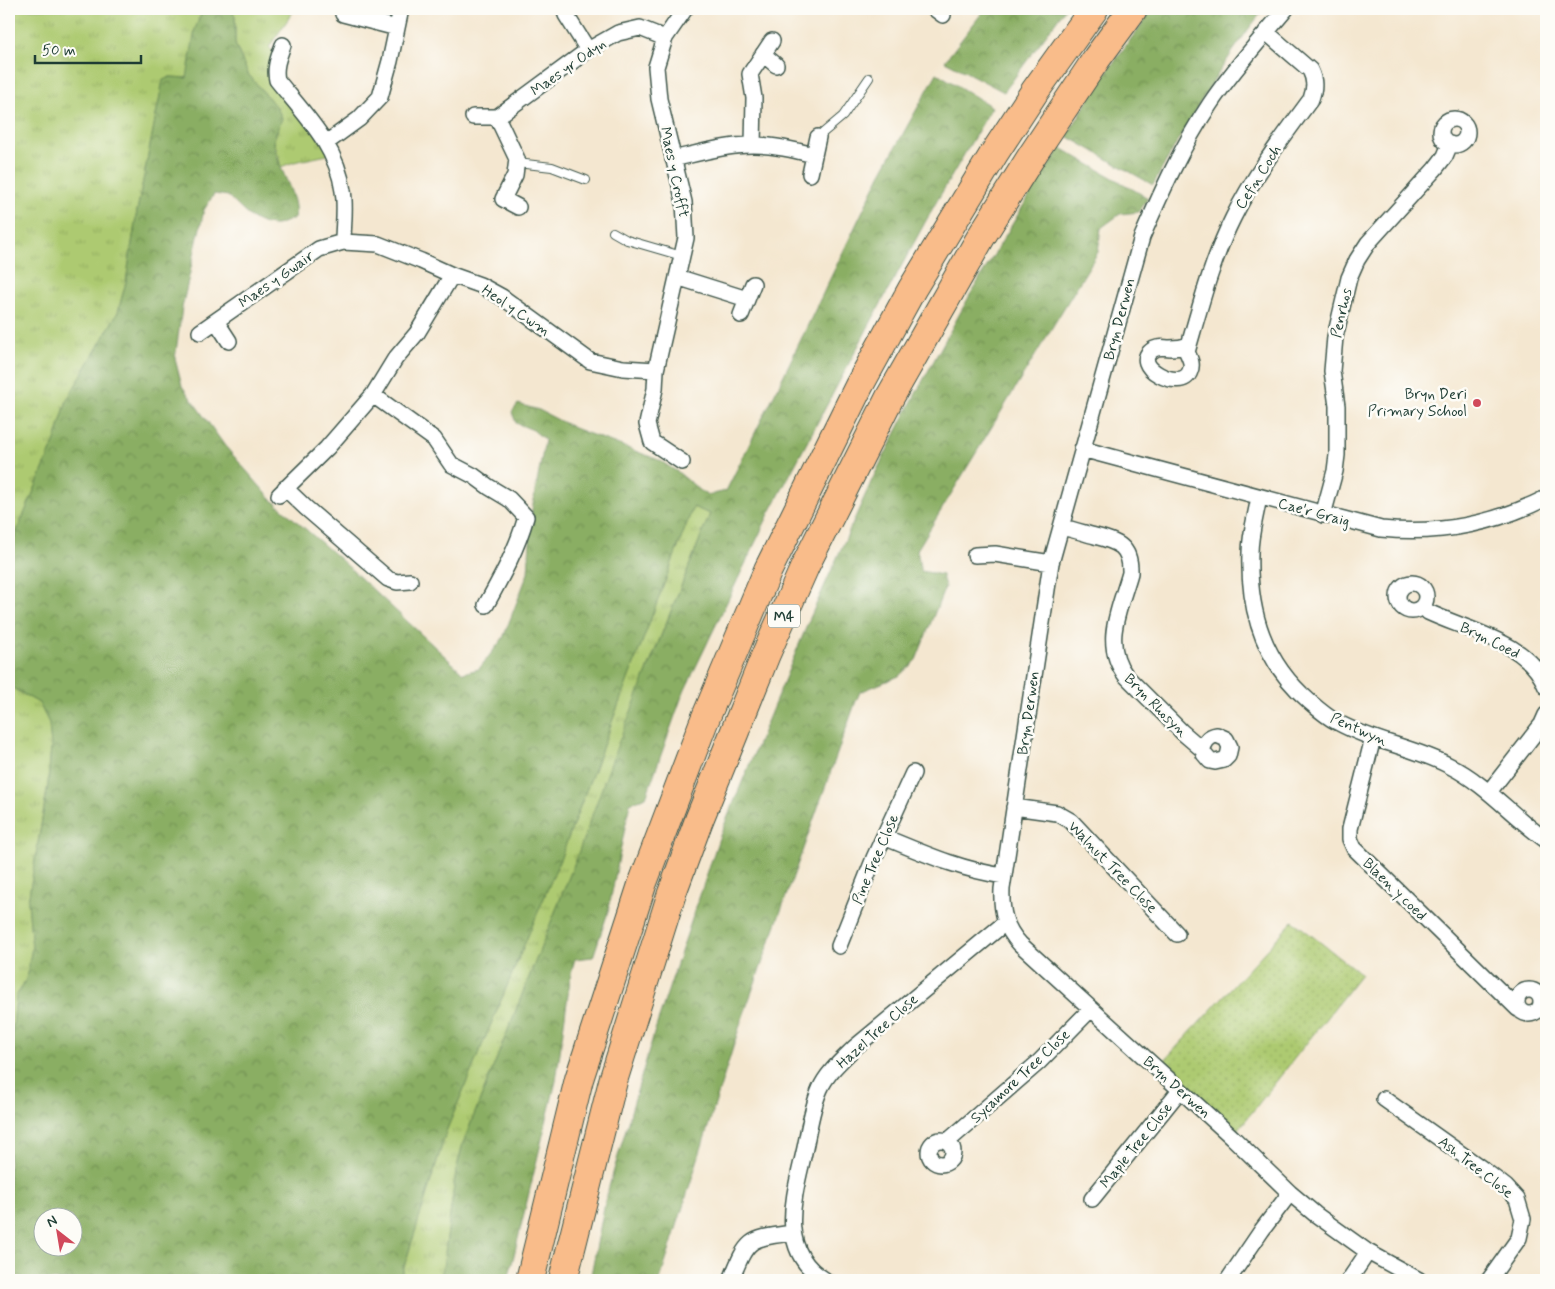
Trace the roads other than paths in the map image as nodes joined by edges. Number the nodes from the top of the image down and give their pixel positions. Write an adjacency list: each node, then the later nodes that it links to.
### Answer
1 (401, 9): 8 (street)
2 (564, 9): 13 (street)
3 (685, 9): 10 (street, Maes y Crofft)
4 (1094, 9): 76 (highway, M4)
5 (1133, 9): 77 (highway, M4)
6 (1286, 9): 9 (street, Bryn Derwen)
7 (343, 14): 8 (street)
8 (397, 28): 20 (street)
9 (1266, 32): 40 (street, Cefn Coch); 43 (street, Bryn Derwen)
10 (665, 38): 13 (street, Maes yr Odyn); 24 (street, Maes y Crofft)
11 (772, 41): 14 (street)
12 (283, 45): 20 (street)
13 (588, 50): 17 (street, Maes yr Odyn)
14 (764, 54): 15 (street); 22 (street)
15 (776, 65)
16 (869, 78): 19 (lane)
17 (498, 116): 18 (street); 25 (street)
18 (473, 117)
19 (818, 137): 23 (street)
20 (326, 143): 30 (street)
21 (1450, 144): 47 (street, Penrhos)
22 (753, 145): 23 (street); 24 (street)
23 (814, 155): 26 (street)
24 (673, 159): 31 (street, Maes y Crofft)
25 (517, 163): 27 (lane); 28 (street)
26 (810, 174)
27 (586, 180)
28 (518, 207)
29 (614, 232): 31 (lane)
30 (343, 242): 32 (street, Maes y Gwair); 37 (street, Maes y Gwair)
31 (682, 256): 33 (street, Maes y Crofft)
32 (452, 275): 41 (street, Heol y Cwm); 42 (street)
33 (677, 277): 35 (street); 41 (street, Maes y Crofft)
34 (753, 284): 35 (street)
35 (747, 299): 36 (street)
36 (741, 315)
37 (216, 321): 38 (street, Maes y Gwair); 39 (street)
38 (200, 332)
39 (229, 341)
40 (1189, 345)
41 (656, 370): 44 (street)
42 (373, 395): 51 (street); 52 (street)
43 (1082, 449): 45 (street, Cae'r Graig); 48 (street, Bryn Derwen)
44 (682, 462)
45 (1259, 497): 47 (street, Cae'r Graig); 56 (street, Pentwyn)
46 (1545, 502): 47 (street, Cae'r Graig)
47 (1323, 514)
48 (1061, 527): 50 (street, Bryn Derwen); 57 (street, Bryn Rhosyn)
49 (975, 555): 50 (street)
50 (1051, 563): 60 (street, Bryn Derwen)
51 (410, 581)
52 (486, 605)
53 (1422, 606): 54 (street, Bryn Coed)
54 (1546, 688)
55 (1546, 715): 59 (street)
56 (1373, 738): 59 (street, Pentwyn); 68 (street, Blaen y coed)
57 (1203, 750)
58 (913, 773): 61 (street, Pine Tree Close)
59 (1488, 792): 62 (street, Pentwyn)
60 (1014, 807): 63 (street, Bryn Derwen); 65 (street, Walnut Tree Close)
61 (884, 837): 63 (street); 66 (street, Pine Tree Close)
62 (1546, 840)
63 (1004, 876): 64 (street, Bryn Derwen)
64 (1006, 922): 67 (street, Bryn Derwen); 74 (street, Hazel Tree Close)
65 (1177, 934)
66 (839, 946)
67 (1091, 1009): 69 (street, Bryn Derwen); 71 (street, Sycamore Tree Close)
68 (1518, 1009)
69 (1180, 1090): 72 (street, Bryn Derwen); 73 (street, Maple Tree Close)
70 (1384, 1099): 83 (street, Ash Tree Close)
71 (948, 1141)
72 (1290, 1193): 75 (street, Bryn Derwen); 80 (street)
73 (1092, 1200)
74 (792, 1233): 78 (street); 79 (street, Hazel Tree Close)
75 (1368, 1252): 81 (street); 82 (street, Bryn Derwen)
76 (530, 1280)
77 (563, 1280)
78 (731, 1280)
79 (826, 1280)
80 (1228, 1280)
81 (1349, 1280)
82 (1419, 1280)
83 (1489, 1280)

